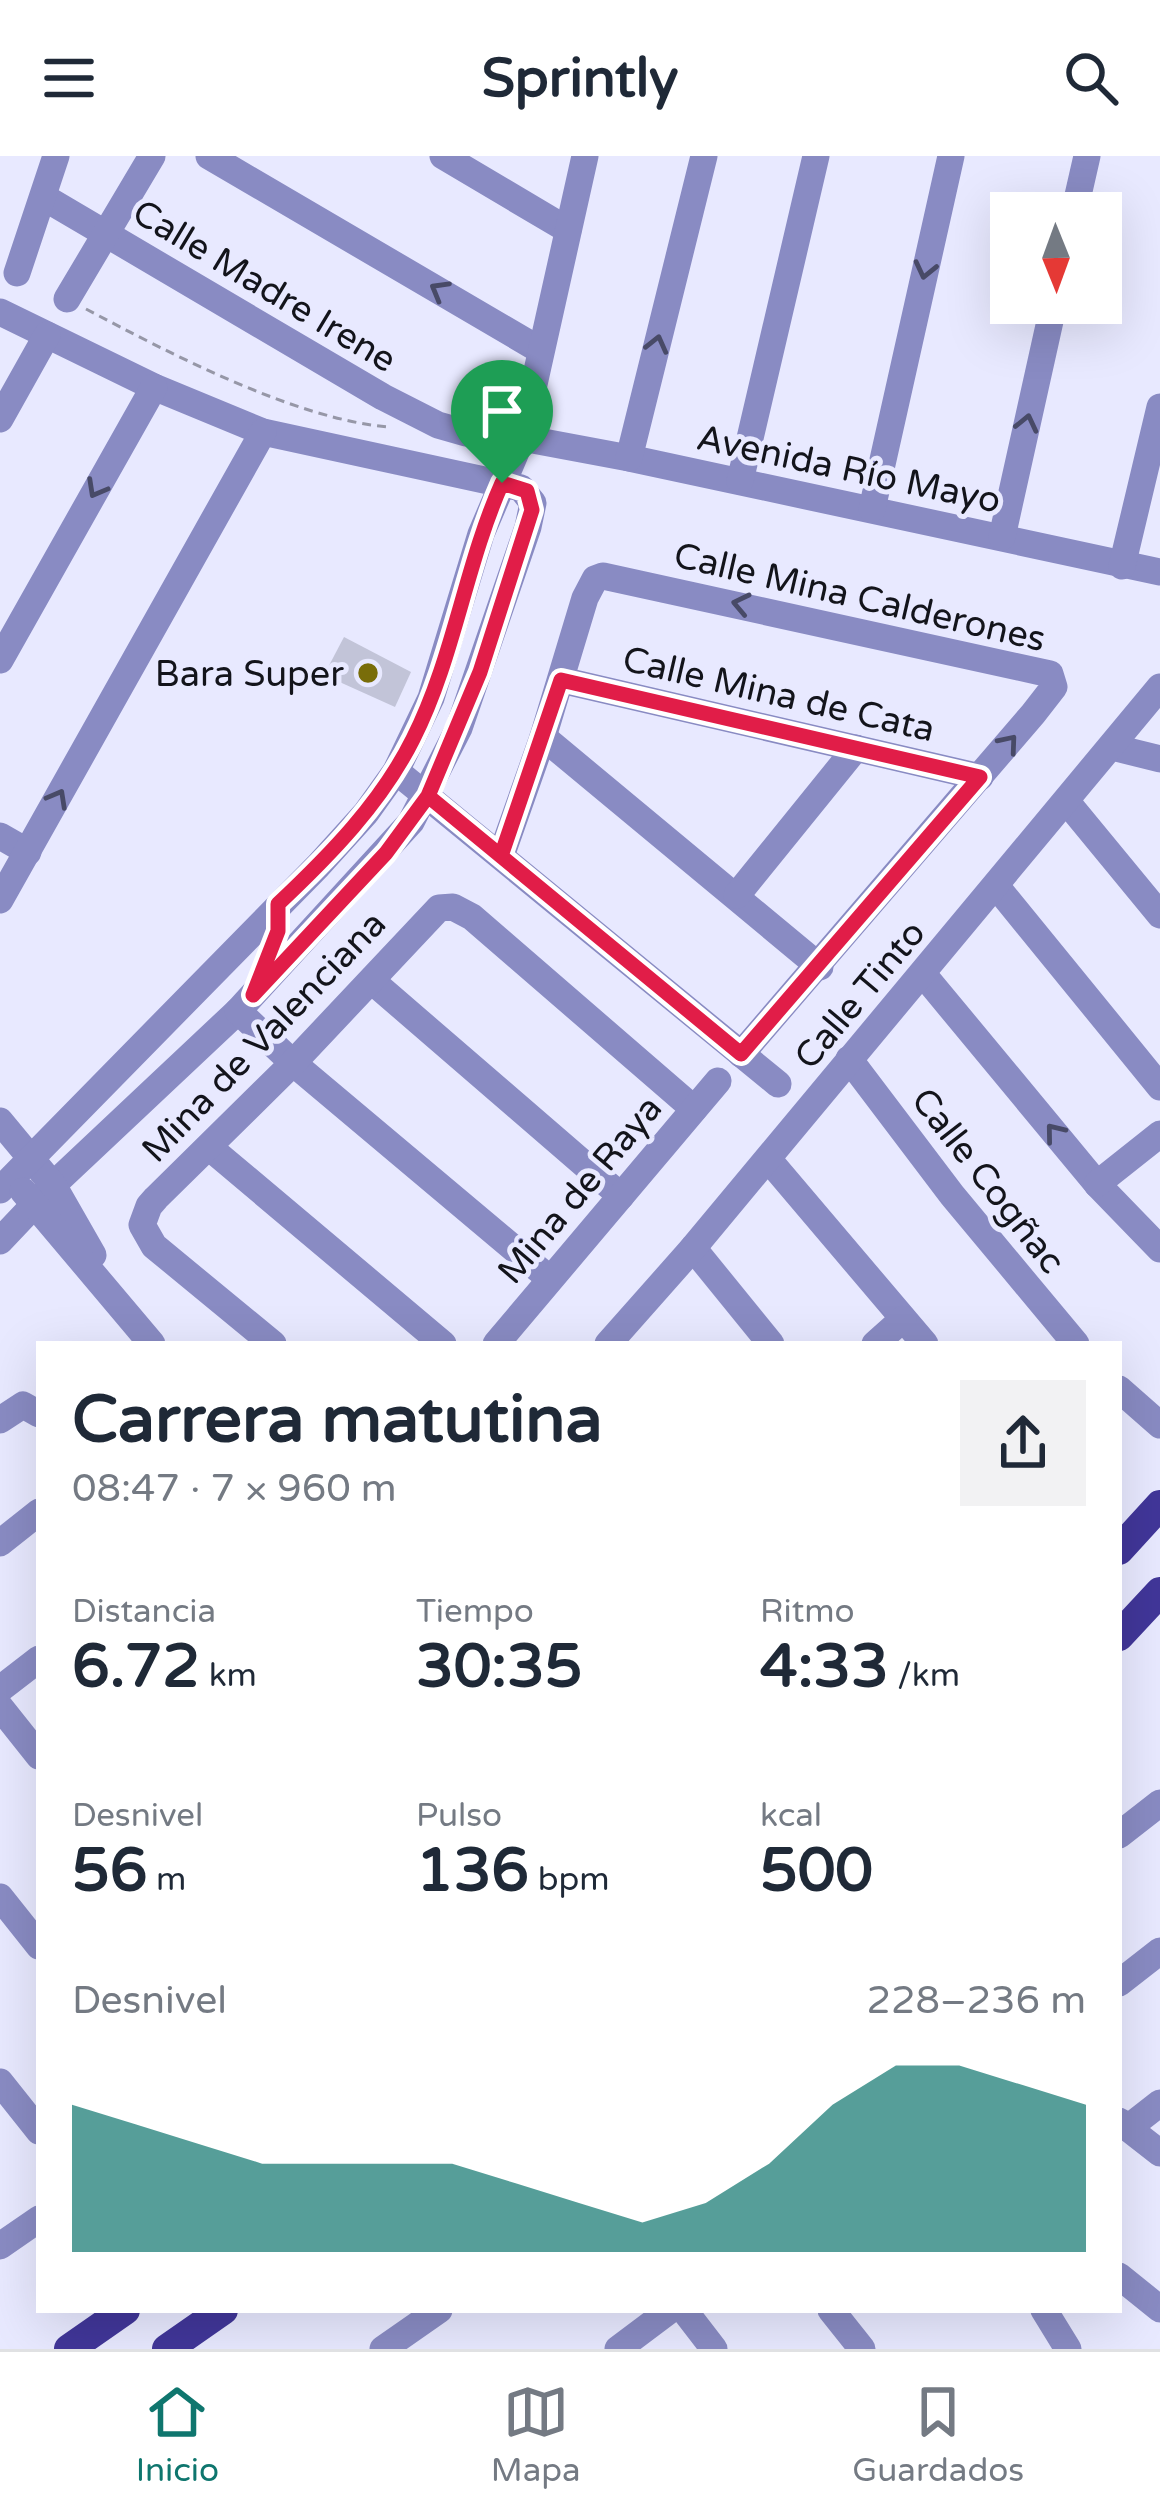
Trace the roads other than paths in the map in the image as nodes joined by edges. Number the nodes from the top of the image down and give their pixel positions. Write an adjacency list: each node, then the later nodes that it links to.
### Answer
1 (56, 156): 11 (street)
2 (152, 156): 13 (street)
3 (209, 156): 19 (street, one-way to 3)
4 (443, 156): 12 (street)
5 (585, 156): 12 (street)
6 (704, 156): 25 (street, one-way to 6)
7 (816, 156): 26 (street)
8 (951, 156): 28 (street, one-way to 28)
9 (1087, 156): 10 (street)
10 (1079, 192)
11 (44, 198): 13 (street, Calle Madre Irene); 14 (street)
12 (568, 230): 19 (street)
13 (107, 232): 15 (street); 24 (street, Calle Madre Irene)
14 (17, 273)
15 (67, 299)
16 (0, 313): 18 (street)
17 (1049, 324): 29 (street, one-way to 17)
18 (47, 335): 20 (street); 22 (street)
19 (540, 350): 24 (street)
20 (154, 387): 23 (street); 33 (street, one-way to 33)
21 (1160, 407): 30 (street)
22 (0, 419)
23 (263, 432): 27 (street); 46 (street, one-way to 23)
24 (523, 438): 25 (street, Avenida Río Mayo); 27 (street)
25 (629, 458): 26 (street, Avenida Río Mayo)
26 (740, 482): 28 (street, Avenida Río Mayo)
27 (511, 486): 32 (street); 36 (street)
28 (872, 509): 29 (street, Avenida Río Mayo)
29 (1002, 537): 30 (street, Avenida Río Mayo)
30 (1122, 566): 31 (street, Avenida Río Mayo)
31 (1160, 572)
32 (448, 647): 36 (street); 41 (street)
33 (0, 660)
34 (561, 680): 37 (street, Calle Mina Calderones); 39 (street, Calle Mina de Cata); 42 (street, Calle Mina Calderones, one-way to 34)
35 (1160, 687): 38 (street, Calle Tinto)
36 (459, 728): 43 (street)
37 (543, 737): 48 (street, Calle Mina Calderones); 51 (street)
38 (1112, 747): 40 (street); 44 (street, Calle Tinto)
39 (856, 748): 42 (street, Calle Mina de Cata); 51 (street)
40 (1160, 759)
41 (396, 770): 43 (street); 49 (street)
42 (980, 777): 55 (street, Calle Mina Calderones)
43 (428, 796): 47 (street); 48 (street)
44 (1067, 802): 50 (street, Calle Tinto); 54 (street)
45 (0, 836): 46 (street)
46 (28, 851): 52 (street)
47 (386, 853): 49 (street); 58 (street)
48 (501, 856): 60 (street)
49 (318, 866): 53 (street)
50 (997, 887): 56 (street, Calle Tinto); 65 (street)
51 (737, 895): 55 (street)
52 (0, 900)
53 (278, 904): 58 (street); 66 (street)
54 (1160, 915)
55 (820, 967): 60 (street, Calle Mina Calderones)
56 (922, 974): 61 (street, Calle Tinto); 74 (street, one-way to 56)
57 (372, 981): 62 (street, Mina de Valenciana); 67 (street, Mina de Valenciana); 76 (street)
58 (245, 1003): 59 (street); 62 (street)
59 (199, 1048): 66 (street); 75 (street)
60 (741, 1054): 64 (street)
61 (849, 1059): 72 (street, Calle Tinto); 90 (street, Calle Cogñac)
62 (293, 1063): 70 (street, Mina de Valenciana); 80 (street)
63 (718, 1081): 67 (street, Mina de Raya)
64 (778, 1084)
65 (1160, 1087)
66 (88, 1102): 71 (street)
67 (694, 1108): 76 (street, Mina de Raya)
68 (0, 1121): 71 (street)
69 (1160, 1134): 74 (street)
70 (210, 1148): 83 (street, Mina de Valenciana); 84 (street)
71 (33, 1157): 73 (street); 75 (street)
72 (768, 1159): 78 (street, Calle Tinto); 81 (street)
73 (4, 1178): 75 (street)
74 (1097, 1184): 79 (street)
75 (44, 1195): 77 (street); 82 (street)
76 (621, 1196): 80 (street, Mina de Raya)
77 (0, 1241)
78 (693, 1248): 86 (street, Calle Tinto); 87 (street)
79 (1160, 1250)
80 (550, 1279): 85 (street, Mina de Raya)
81 (903, 1319): 88 (street); 89 (street)
82 (150, 1341)
83 (269, 1341)
84 (439, 1341)
85 (498, 1341)
86 (614, 1341)
87 (769, 1341)
88 (878, 1341)
89 (923, 1341)
90 (1074, 1341)
91 (1122, 1392): 94 (street)
92 (36, 1412): 93 (street)
93 (0, 1420)
94 (1160, 1425)
95 (1160, 1505): 98 (main road)
96 (36, 1514): 97 (street)
97 (0, 1543)
98 (1122, 1547)
99 (1160, 1592): 100 (main road)
100 (1122, 1633)
101 (36, 1661): 102 (street)
102 (0, 1689)
103 (0, 1708): 104 (street)
104 (36, 1752)
105 (1160, 1803): 106 (street)
106 (1122, 1833)
107 (0, 1897): 108 (street)
108 (36, 1942)
109 (1160, 1951): 110 (street)
110 (1122, 1981)
111 (0, 2082): 114 (street)
112 (1160, 2103): 113 (street)
113 (1123, 2124): 115 (street)
114 (36, 2127)
115 (1160, 2153)
116 (36, 2221): 117 (street)
117 (0, 2246)
118 (1122, 2278): 119 (street)
119 (1160, 2309)
120 (121, 2313): 128 (main road)
121 (219, 2313): 129 (main road)
122 (435, 2313): 130 (street)
123 (666, 2313): 131 (street)
124 (686, 2313): 132 (street)
125 (832, 2313): 133 (street)
126 (1046, 2313): 127 (street)
127 (1058, 2345)
128 (69, 2349)
129 (167, 2349)
130 (382, 2349)
131 (618, 2349)
132 (714, 2349)
133 (862, 2349)

